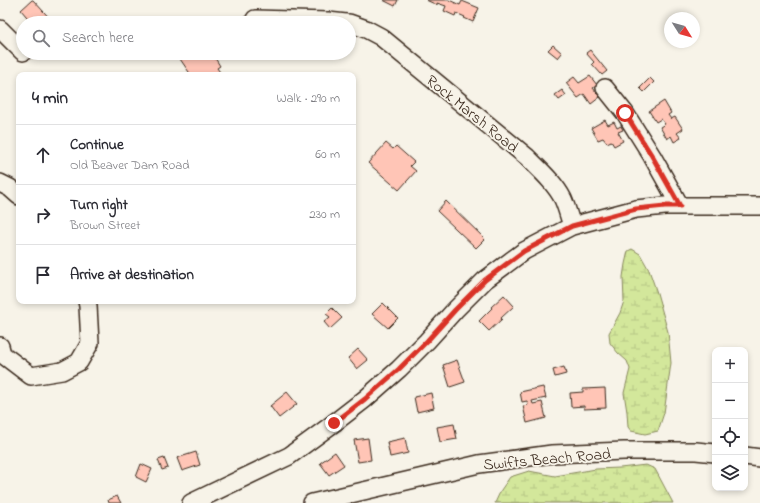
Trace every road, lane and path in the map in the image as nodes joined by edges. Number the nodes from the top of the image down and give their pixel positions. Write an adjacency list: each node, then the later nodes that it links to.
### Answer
1 (356, 26): 9 (street, Rock Marsh Road)
2 (0, 29): 3 (street)
3 (16, 45)
4 (605, 88): 7 (street)
5 (0, 183): 6 (street)
6 (16, 193)
7 (680, 206): 8 (street); 9 (street)
8 (760, 206)
9 (572, 226): 15 (street)
10 (88, 304): 11 (street)
11 (0, 346)
12 (712, 453): 16 (street, Swifts Beach Road)
13 (748, 456): 14 (street)
14 (760, 458)
15 (190, 503)
16 (312, 503)

